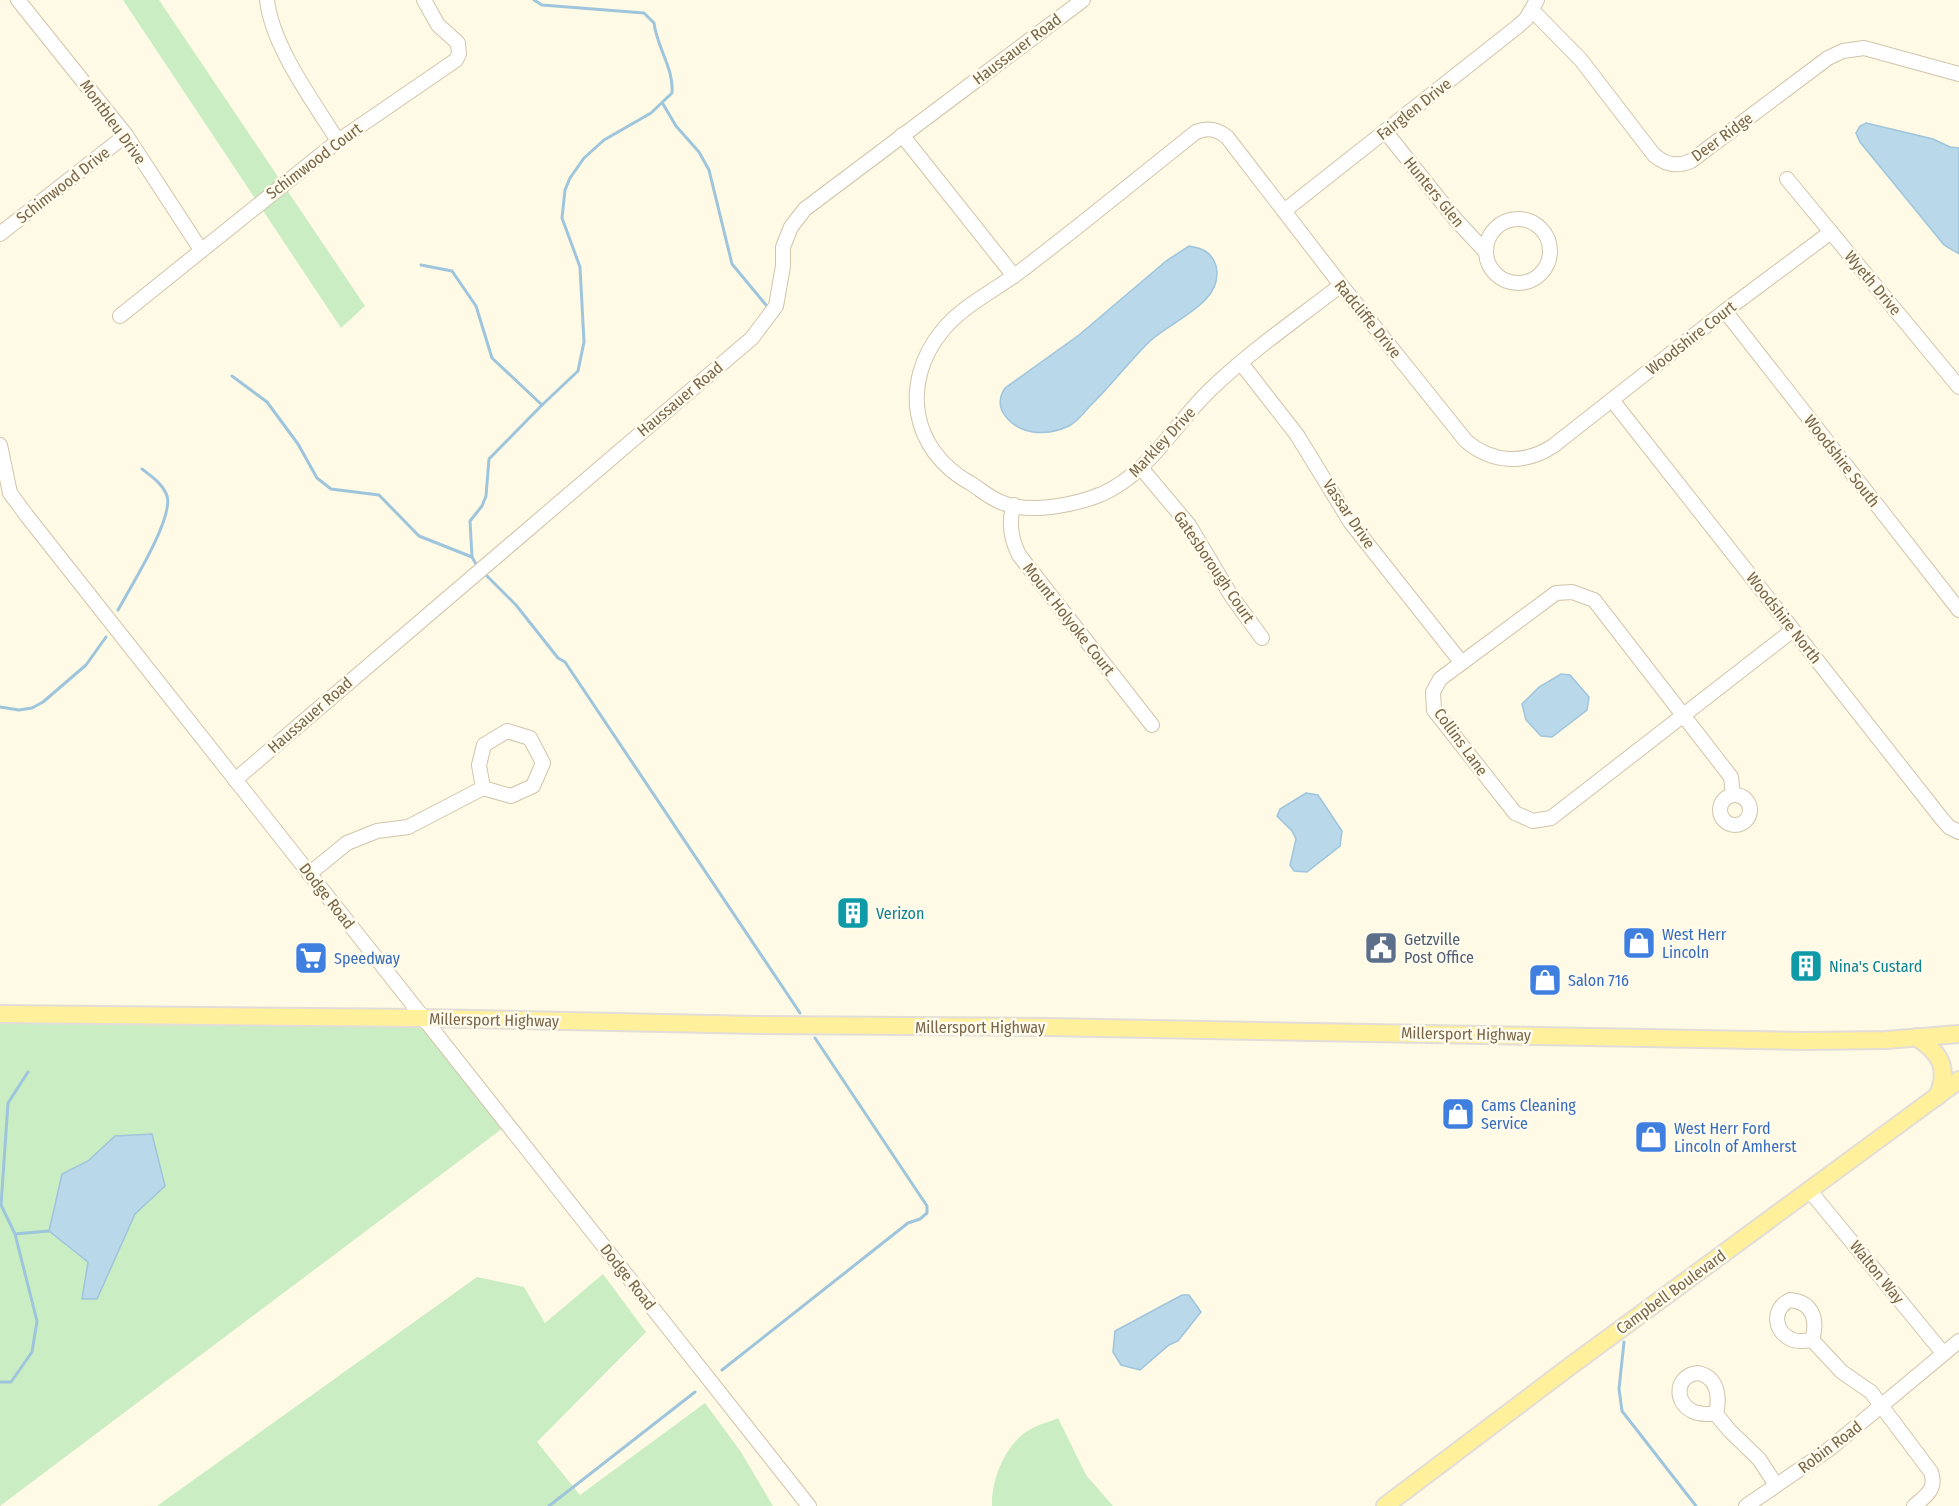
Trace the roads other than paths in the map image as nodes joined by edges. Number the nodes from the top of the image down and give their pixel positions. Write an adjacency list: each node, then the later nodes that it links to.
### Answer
1 (18, 0): 8 (street, Montbleu Drive)
2 (267, 0): 10 (street)
3 (424, 0): 10 (street, Schimwood Court)
4 (1083, 0): 9 (street, Haussauer Road)
5 (1534, 5): 6 (street, Deer Ridge); 7 (street, Fairglen Drive)
6 (1959, 74)
7 (1385, 131): 12 (street, Fairglen Drive); 16 (street, Hunters Glen)
8 (126, 135): 14 (street, Schimwood Drive); 15 (street, Montbleu Drive)
9 (902, 135): 17 (street); 35 (street, Haussauer Road)
10 (338, 141): 15 (street, Schimwood Court)
11 (1787, 179): 13 (street, Wyeth Drive)
12 (1284, 211): 17 (street, Radcliffe Drive); 18 (street, Radcliffe Drive)
13 (1831, 232): 19 (street, Woodshire Court); 22 (street, Wyeth Drive)
14 (0, 234)
15 (201, 250): 20 (street, Schimwood Court)
16 (1485, 251): 16 (street, Hunters Glen)
17 (1014, 276): 28 (street, Markley Drive)
18 (1341, 285): 21 (street, Markley Drive); 25 (street, Radcliffe Drive)
19 (1725, 311): 23 (street, Woodshire Court); 29 (street, Woodshire South)
20 (120, 316)
21 (1240, 363): 26 (street, Markley Drive); 32 (street, Vassar Drive)
22 (1959, 387)
23 (1612, 400): 25 (street, Woodshire Court); 30 (street, Woodshire North)
24 (0, 445): 27 (street, Dodge Road)
25 (1553, 446)
26 (1141, 468): 28 (street, Markley Drive); 31 (street, Gatesborough Court)
27 (5, 497): 35 (street, Dodge Road)
28 (1014, 505): 34 (street, Mount Holyoke Court)
29 (1959, 610)
30 (1793, 630): 33 (street, Collins Lane); 38 (street, Woodshire North)
31 (1262, 638)
32 (1461, 662): 33 (street, Collins Lane); 33 (street, Collins Lane)
33 (1683, 716): 37 (street)
34 (1152, 725)
35 (235, 780): 39 (street, Dodge Road)
36 (483, 788): 36 (street); 39 (street)
37 (1733, 795)
38 (1959, 832)
39 (309, 874): 41 (street, Dodge Road)
40 (0, 1014): 41 (main road, Millersport Highway)
41 (423, 1018): 43 (main road, Millersport Highway); 53 (street, Dodge Road)
42 (1959, 1034): 43 (main road, Millersport Highway)
43 (1916, 1037): 45 (main road)
44 (1959, 1080): 45 (main road, Campbell Boulevard)
45 (1937, 1097): 46 (main road, Campbell Boulevard)
46 (1810, 1191): 49 (street, Walton Way); 54 (main road, Campbell Boulevard)
47 (1812, 1340): 50 (street)
48 (1959, 1341): 49 (street, Robin Road)
49 (1943, 1353): 50 (street, Robin Road)
50 (1882, 1406): 52 (street, Robin Road); 56 (street)
51 (1716, 1414): 52 (street)
52 (1776, 1485): 55 (street, Robin Road)
53 (809, 1506)
54 (1385, 1506)
55 (1746, 1506)
56 (1914, 1506)

